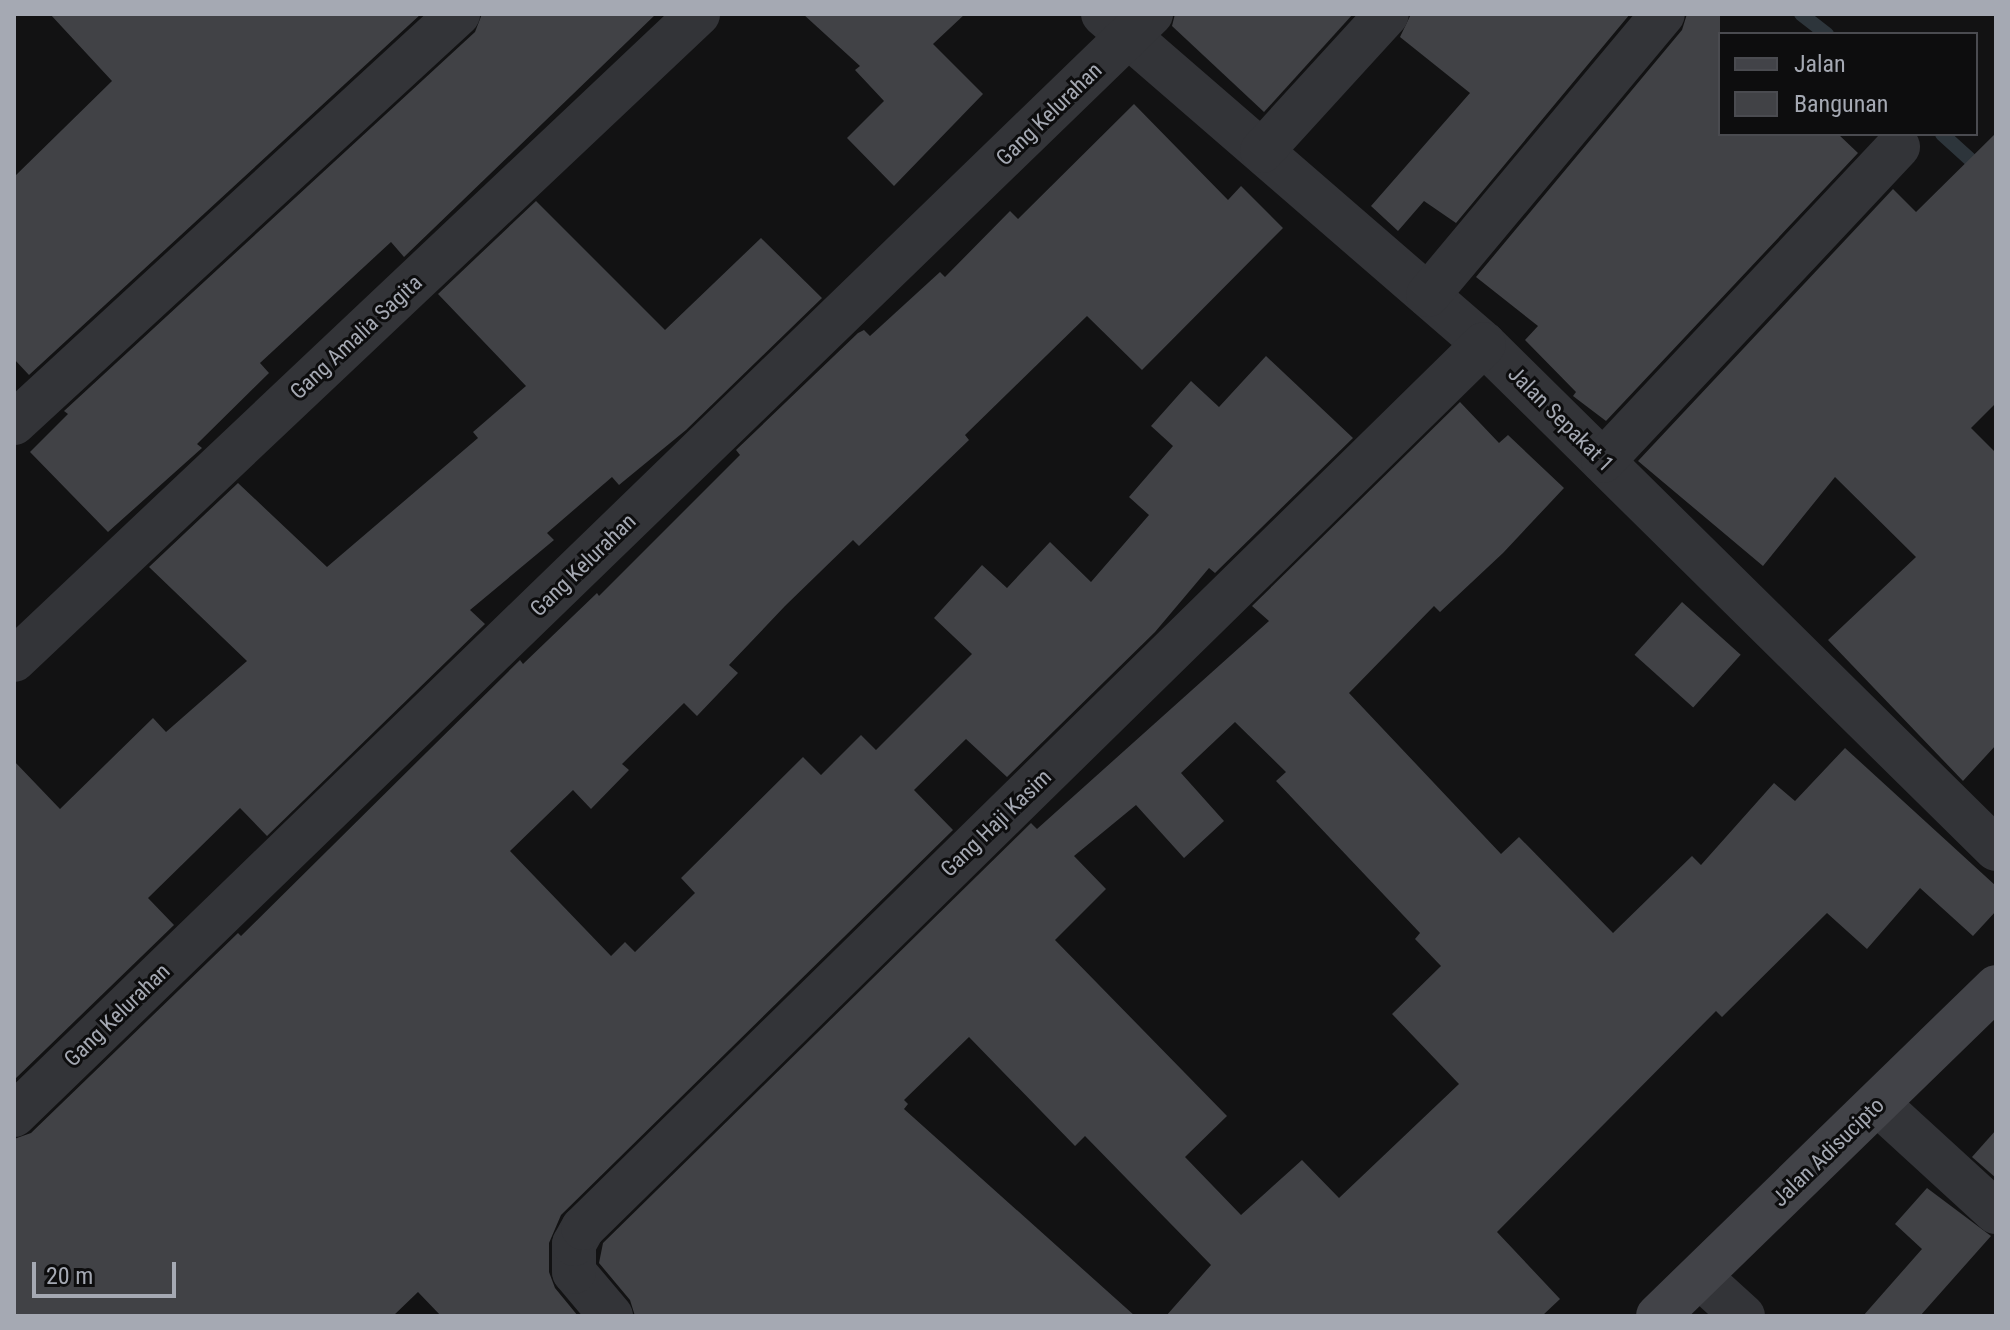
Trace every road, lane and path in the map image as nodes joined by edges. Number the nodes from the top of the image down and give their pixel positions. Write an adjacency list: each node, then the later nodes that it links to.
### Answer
1 (458, 14): 10 (street)
2 (698, 14): 12 (street, Gang Amalia Sagita)
3 (1387, 14): 7 (street)
4 (1663, 14): 8 (street)
5 (1128, 21): 7 (street, Jalan Sepakat 1); 16 (street, Gang Kelurahan)
6 (1898, 147): 11 (street)
7 (1262, 151): 8 (street, Jalan Sepakat 1)
8 (1428, 295): 9 (street, Jalan Sepakat 1)
9 (1484, 344): 11 (street, Jalan Sepakat 1); 19 (street, Gang Haji Kasim)
10 (14, 423)
11 (1603, 461): 13 (street, Jalan Sepakat 1)
12 (14, 660)
13 (1996, 849)
14 (1996, 987): 15 (main road, Jalan Adisucipto)
15 (1878, 1104): 17 (street); 18 (main road, Jalan Adisucipto)
16 (14, 1115)
17 (1996, 1212)
18 (1700, 1277): 20 (main road, Jalan Adisucipto); 21 (street)
19 (611, 1316)
20 (1658, 1316)
21 (1743, 1316)

